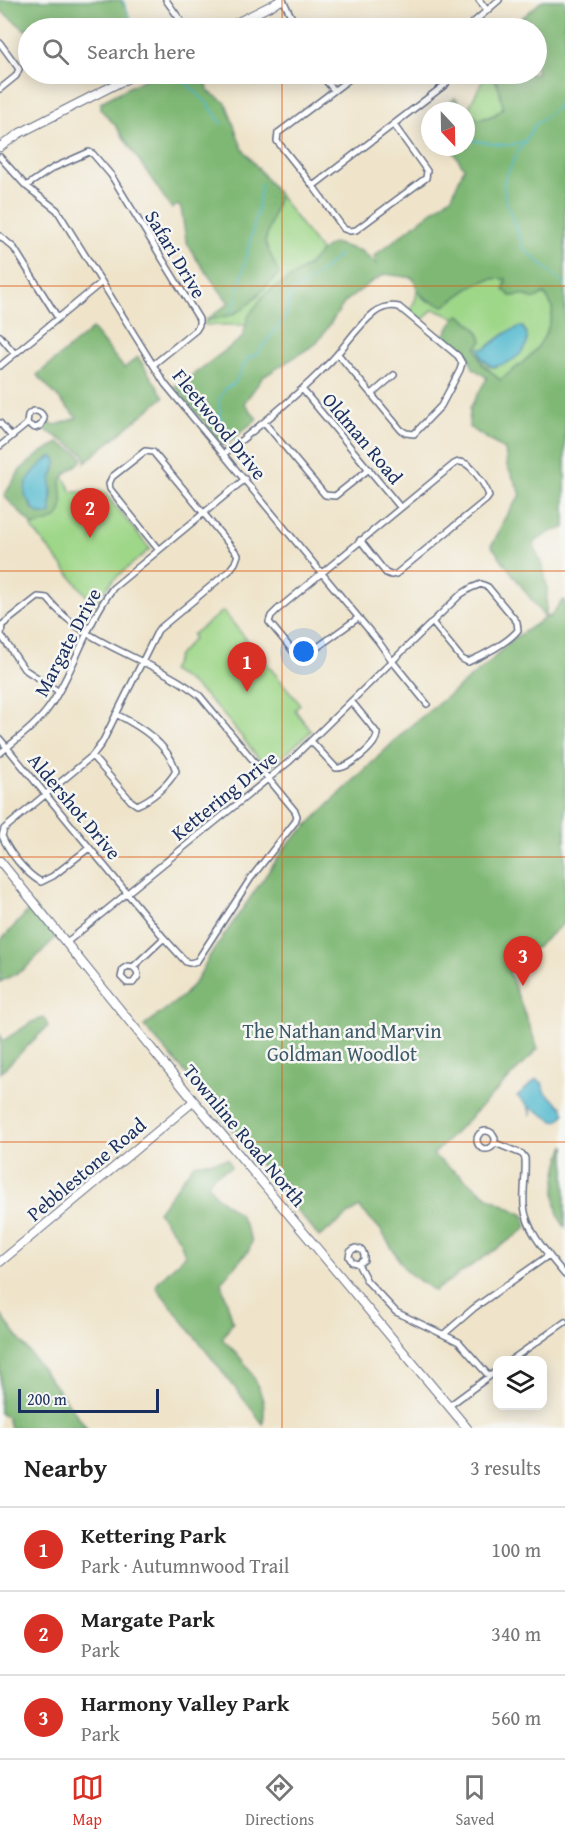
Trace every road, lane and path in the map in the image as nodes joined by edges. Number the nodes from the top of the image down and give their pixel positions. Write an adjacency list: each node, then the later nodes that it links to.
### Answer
1 (166, 0): 6 (street)
2 (283, 0): 7 (main road); 8 (street)
3 (479, 0): 5 (street)
4 (499, 0): 5 (street)
5 (487, 10): 9 (street)
6 (179, 18)
7 (246, 18)
8 (292, 18)
9 (478, 18)
10 (0, 43): 11 (street)
11 (18, 68)
12 (18, 71): 17 (street)
13 (116, 84): 20 (main road)
14 (329, 84): 18 (street)
15 (342, 84): 18 (street)
16 (446, 84): 19 (street)
17 (0, 89)
18 (334, 90): 23 (street)
19 (394, 125): 23 (street); 23 (street)
20 (0, 147)
21 (0, 157): 22 (street, Fleetwood Drive)
22 (26, 186): 25 (street, Fleetwood Drive); 30 (street, Safari Drive)
23 (313, 186)
24 (0, 236): 26 (street)
25 (102, 282): 26 (street); 30 (street, Fleetwood Drive)
26 (58, 318): 28 (street)
27 (0, 336): 28 (street)
28 (15, 354): 31 (street)
29 (338, 354): 33 (street); 34 (street); 34 (street)
30 (154, 364): 40 (street, Fleetwood Drive)
31 (0, 366)
32 (394, 375): 34 (street)
33 (302, 389): 35 (street); 41 (street, Oldman Road)
34 (372, 394)
35 (264, 422): 40 (street); 41 (street)
36 (0, 423): 38 (street)
37 (27, 424): 38 (street)
38 (11, 436): 39 (street)
39 (0, 446)
40 (225, 453): 42 (street, Fleetwood Drive)
41 (369, 469): 43 (street, Oldman Road)
42 (245, 479): 44 (street, Margate Drive); 47 (street, Fleetwood Drive)
43 (400, 507): 45 (street); 45 (street)
44 (204, 512): 46 (street, Margate Drive); 46 (street); 51 (street)
45 (360, 540): 47 (street)
46 (158, 549): 50 (street, Margate Drive)
47 (322, 572): 48 (street, Fleetwood Drive); 48 (street)
48 (358, 618): 52 (street, Fleetwood Drive)
49 (432, 622): 49 (street, Kettering Drive); 52 (street, Kettering Drive)
50 (87, 634): 51 (street); 53 (street, Margate Drive); 53 (street)
51 (141, 662): 56 (street); 62 (street)
52 (393, 662): 54 (street, Kettering Drive); 55 (street, Fleetwood Drive)
53 (58, 691): 59 (street, Margate Drive)
54 (352, 702): 58 (street, Kettering Drive); 58 (street)
55 (427, 704)
56 (116, 714): 61 (street); 61 (street)
57 (0, 738): 59 (street, Aldershot Drive)
58 (311, 741): 62 (street, Kettering Drive)
59 (8, 747): 60 (street, Margate Drive); 63 (street, Aldershot Drive)
60 (0, 753)
61 (92, 756): 63 (street)
62 (268, 779): 66 (street, Kettering Drive); 67 (street, Aldershot Drive)
63 (45, 795): 64 (street, Aldershot Drive); 64 (street)
64 (88, 848): 66 (street, Aldershot Drive)
65 (0, 861): 68 (main road, Townline Road North)
66 (128, 892): 67 (street, Aldershot Drive); 68 (street, Kettering Drive)
67 (164, 938): 69 (street)
68 (67, 942): 70 (main road, Townline Road North)
69 (133, 967)
70 (194, 1101): 73 (main road, Pebblestone Road); 81 (main road, Townline Road North)
71 (495, 1143): 72 (street)
72 (549, 1255): 75 (street); 77 (street)
73 (0, 1262)
74 (358, 1264): 77 (street)
75 (565, 1275)
76 (565, 1322): 78 (street)
77 (444, 1334): 80 (street)
78 (518, 1356)
79 (493, 1373): 80 (street)
80 (489, 1376): 81 (street)
81 (449, 1406): 82 (main road, Townline Road North)
82 (467, 1428)

